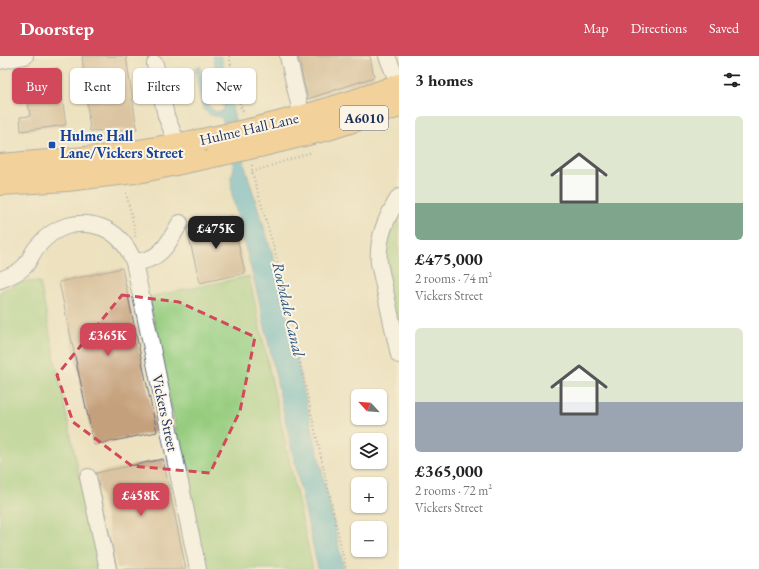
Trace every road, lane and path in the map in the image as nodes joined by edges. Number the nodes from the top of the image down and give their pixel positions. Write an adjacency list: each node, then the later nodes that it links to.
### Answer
1 (25, 56): 5 (street)
2 (229, 56): 10 (path)
3 (288, 56): 9 (street)
4 (387, 56): 7 (street)
5 (0, 60)
6 (155, 64): 11 (street)
7 (399, 85): 9 (highway, Hulme Hall Lane / A6010)
8 (399, 106): 10 (highway, Hulme Hall Lane / A6010)
9 (302, 117): 10 (highway, Hulme Hall Lane / A6010)
10 (251, 132): 11 (highway, Hulme Hall Lane / A6010, bridge); 13 (highway, Hulme Hall Lane / A6010, bridge); 24 (path)
11 (178, 145): 12 (highway, Hulme Hall Lane / A6010)
12 (0, 165)
13 (0, 184)
14 (126, 193): 17 (path)
15 (399, 197): 20 (street)
16 (180, 222): 18 (street)
17 (127, 247): 18 (street, Vickers Street); 19 (street, Vickers Street)
18 (134, 262): 23 (street, Vickers Street)
19 (0, 280)
20 (399, 355)
21 (88, 477): 22 (street)
22 (108, 569)
23 (198, 569)
24 (346, 569)

